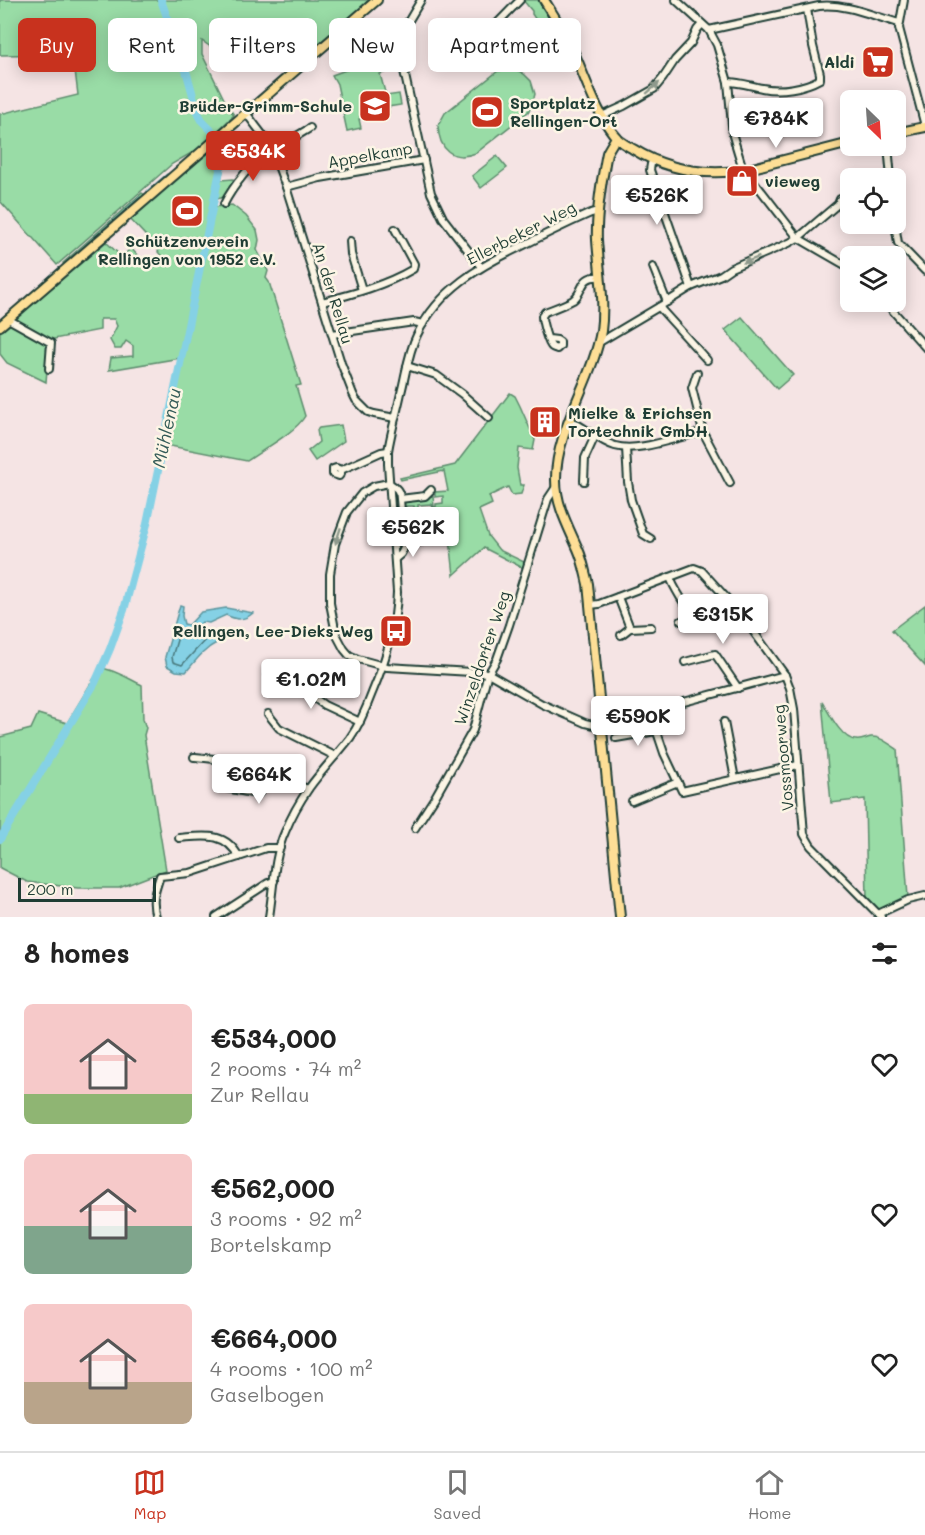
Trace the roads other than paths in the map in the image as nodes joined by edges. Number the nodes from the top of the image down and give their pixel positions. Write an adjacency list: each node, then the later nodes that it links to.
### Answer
1 (377, 0): 13 (main road)
2 (421, 0): 21 (street)
3 (520, 0): 8 (street)
4 (544, 0): 14 (main road)
5 (676, 0): 10 (street)
6 (904, 0): 9 (street)
7 (807, 9): 9 (street); 11 (street); 12 (street)
8 (502, 18)
9 (899, 23): 15 (street)
10 (702, 24): 11 (street); 14 (street, one-way to 10)
11 (709, 30): 12 (street)
12 (728, 82): 23 (street)
13 (246, 113): 20 (street, An der Rellau); 43 (main road)
14 (602, 116): 18 (main road)
15 (925, 126): 17 (main road)
16 (310, 128): 20 (street)
17 (906, 131)
18 (616, 137): 22 (main road); 27 (main road)
19 (840, 146): 23 (main road)
20 (272, 150): 24 (street, An der Rellau); 26 (street)
21 (424, 160): 24 (street, Appelkamp); 33 (street)
22 (654, 160): 23 (main road); 37 (street)
23 (745, 170): 30 (street)
24 (286, 187): 39 (street, An der Rellau)
25 (840, 199): 30 (street)
26 (224, 204)
27 (598, 211): 33 (street, Ellerbeker Weg); 36 (main road)
28 (395, 229): 38 (street)
29 (897, 234): 35 (street)
30 (798, 238): 32 (street); 37 (street, one-way to 37)
31 (350, 241): 38 (street)
32 (840, 262)
33 (481, 267): 44 (street, Ellerbeker Weg)
34 (653, 267): 40 (street)
35 (925, 270)
36 (601, 277): 47 (street); 48 (main road)
37 (691, 287): 40 (street)
38 (362, 290): 39 (street)
39 (322, 302): 46 (street, An der Rellau)
40 (667, 302): 41 (street)
41 (659, 307): 48 (street); 50 (street)
42 (894, 312): 49 (street)
43 (8, 319): 45 (main road); 52 (street)
44 (423, 324): 46 (street); 51 (street, Ellerbeker Weg)
45 (0, 326)
46 (332, 334): 55 (street, An der Rellau)
47 (549, 339)
48 (598, 343): 56 (main road)
49 (925, 347)
50 (707, 360)
51 (407, 366): 54 (street); 55 (street, Ellerbeker Weg)
52 (49, 369)
53 (697, 373): 57 (street)
54 (489, 417)
55 (395, 418): 60 (street, Ellerbeker Weg)
56 (570, 421): 58 (street); 65 (main road)
57 (703, 432): 59 (street); 64 (street)
58 (595, 436): 59 (street); 62 (street)
59 (626, 448): 69 (street)
60 (388, 451): 61 (street); 63 (street, Ellerbeker Weg)
61 (341, 470)
62 (584, 481)
63 (389, 483): 67 (street); 71 (street, Ellerbeker Weg); 82 (street, one-way to 82)
64 (730, 483)
65 (556, 487): 74 (main road); 83 (street, Winzeldorfer Weg)
66 (431, 490): 67 (street)
67 (400, 499): 68 (street)
68 (402, 521): 70 (street); 70 (street)
69 (651, 539)
70 (404, 543): 71 (street)
71 (395, 559): 82 (street, Ellerbeker Weg)
72 (670, 577): 73 (street, Vossmoorweg); 75 (street); 85 (street, Vossmoorweg)
73 (618, 597): 74 (street, Vossmoorweg); 79 (street)
74 (590, 605): 90 (main road)
75 (693, 614): 76 (street); 77 (street)
76 (711, 617)
77 (681, 621)
78 (651, 627): 79 (street)
79 (630, 628): 80 (street)
80 (621, 635)
81 (685, 662): 86 (street)
82 (384, 666): 83 (street); 88 (street, Ellerbeker Weg)
83 (488, 673): 90 (street); 102 (street, Winzeldorfer Weg)
84 (268, 674): 88 (street)
85 (785, 675): 86 (street); 95 (street, Vossmoorweg)
86 (738, 688): 91 (street)
87 (268, 714): 93 (street)
88 (360, 722): 93 (street, Ellerbeker Weg)
89 (724, 722): 97 (street)
90 (602, 727): 112 (main road)
91 (656, 731): 92 (street); 98 (street)
92 (616, 738)
93 (335, 756): 100 (street, Ellerbeker Weg)
94 (194, 757): 96 (street)
95 (798, 765): 97 (street); 108 (street, Vossmoorweg)
96 (272, 774): 99 (street); 100 (street)
97 (735, 779): 98 (street)
98 (678, 782): 101 (street)
99 (226, 788)
100 (308, 789): 104 (street, Ellerbeker Weg)
101 (632, 801)
102 (415, 828)
103 (179, 838): 105 (street)
104 (280, 848): 105 (street); 106 (street, Ellerbeker Weg)
105 (239, 857): 109 (street)
106 (274, 881): 110 (street); 111 (street, Ellerbeker Weg)
107 (925, 896): 108 (street)
108 (879, 916)
109 (156, 917)
110 (216, 917)
111 (269, 917)
112 (620, 917)

